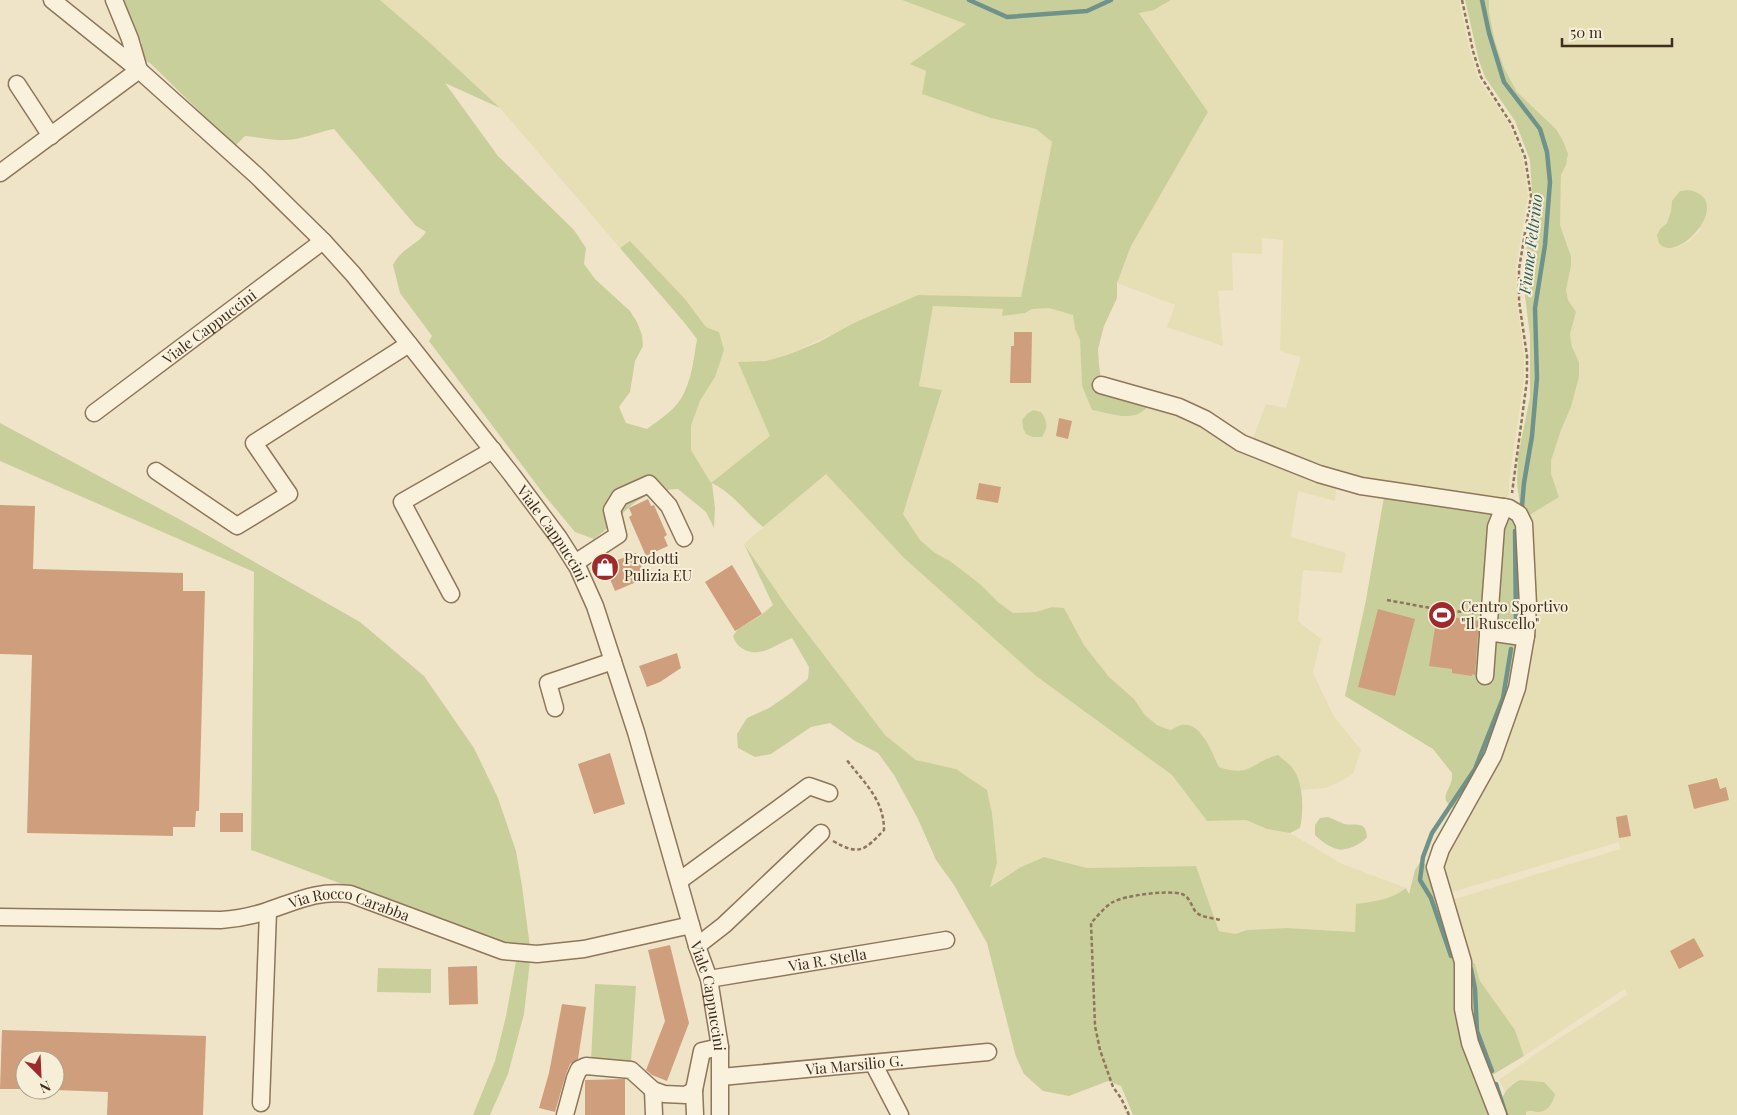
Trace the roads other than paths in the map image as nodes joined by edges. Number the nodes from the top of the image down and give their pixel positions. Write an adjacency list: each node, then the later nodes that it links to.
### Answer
1 (52, 0): 3 (street, Viale Cappuccini)
2 (114, 0): 3 (street)
3 (138, 70): 5 (street); 7 (street, Viale Cappuccini)
4 (17, 84): 5 (street)
5 (51, 136): 6 (street)
6 (0, 173)
7 (323, 241): 8 (street, Viale Cappuccini); 10 (street, Viale Cappuccini)
8 (409, 344): 11 (street, Viale Cappuccini); 12 (street)
9 (1101, 385): 13 (street)
10 (94, 413)
11 (492, 450): 15 (street, Viale Cappuccini); 16 (street)
12 (156, 471)
13 (1508, 508): 17 (street); 18 (street)
14 (684, 538): 15 (street)
15 (574, 563): 19 (street, Viale Cappuccini)
16 (451, 594)
17 (1488, 632): 18 (street); 20 (street)
18 (1526, 636): 43 (street)
19 (613, 661): 21 (street); 24 (street, Viale Cappuccini)
20 (1485, 676)
21 (556, 708)
22 (829, 793): 24 (street)
23 (821, 833): 29 (street)
24 (679, 881): 27 (street, Viale Cappuccini)
25 (268, 911): 26 (street, Via Rocco Carabba); 27 (street, Via Rocco Carabba); 37 (street)
26 (0, 917)
27 (691, 925): 29 (street, Viale Cappuccini)
28 (946, 940): 30 (street, Via R. Stella)
29 (697, 946): 30 (street, Viale Cappuccini)
30 (709, 979): 31 (street, Viale Cappuccini)
31 (720, 1047): 34 (street, Viale Cappuccini); 36 (street)
32 (988, 1052): 33 (street, Via Marsilio G.)
33 (873, 1063): 34 (street, Via Marsilio G.); 42 (street)
34 (721, 1077): 41 (street, Viale Cappuccini)
35 (653, 1090): 36 (street); 38 (street); 39 (street)
36 (694, 1090): 40 (street)
37 (262, 1103)
38 (564, 1115)
39 (654, 1115)
40 (695, 1115)
41 (720, 1115)
42 (900, 1115)
43 (1498, 1115)

